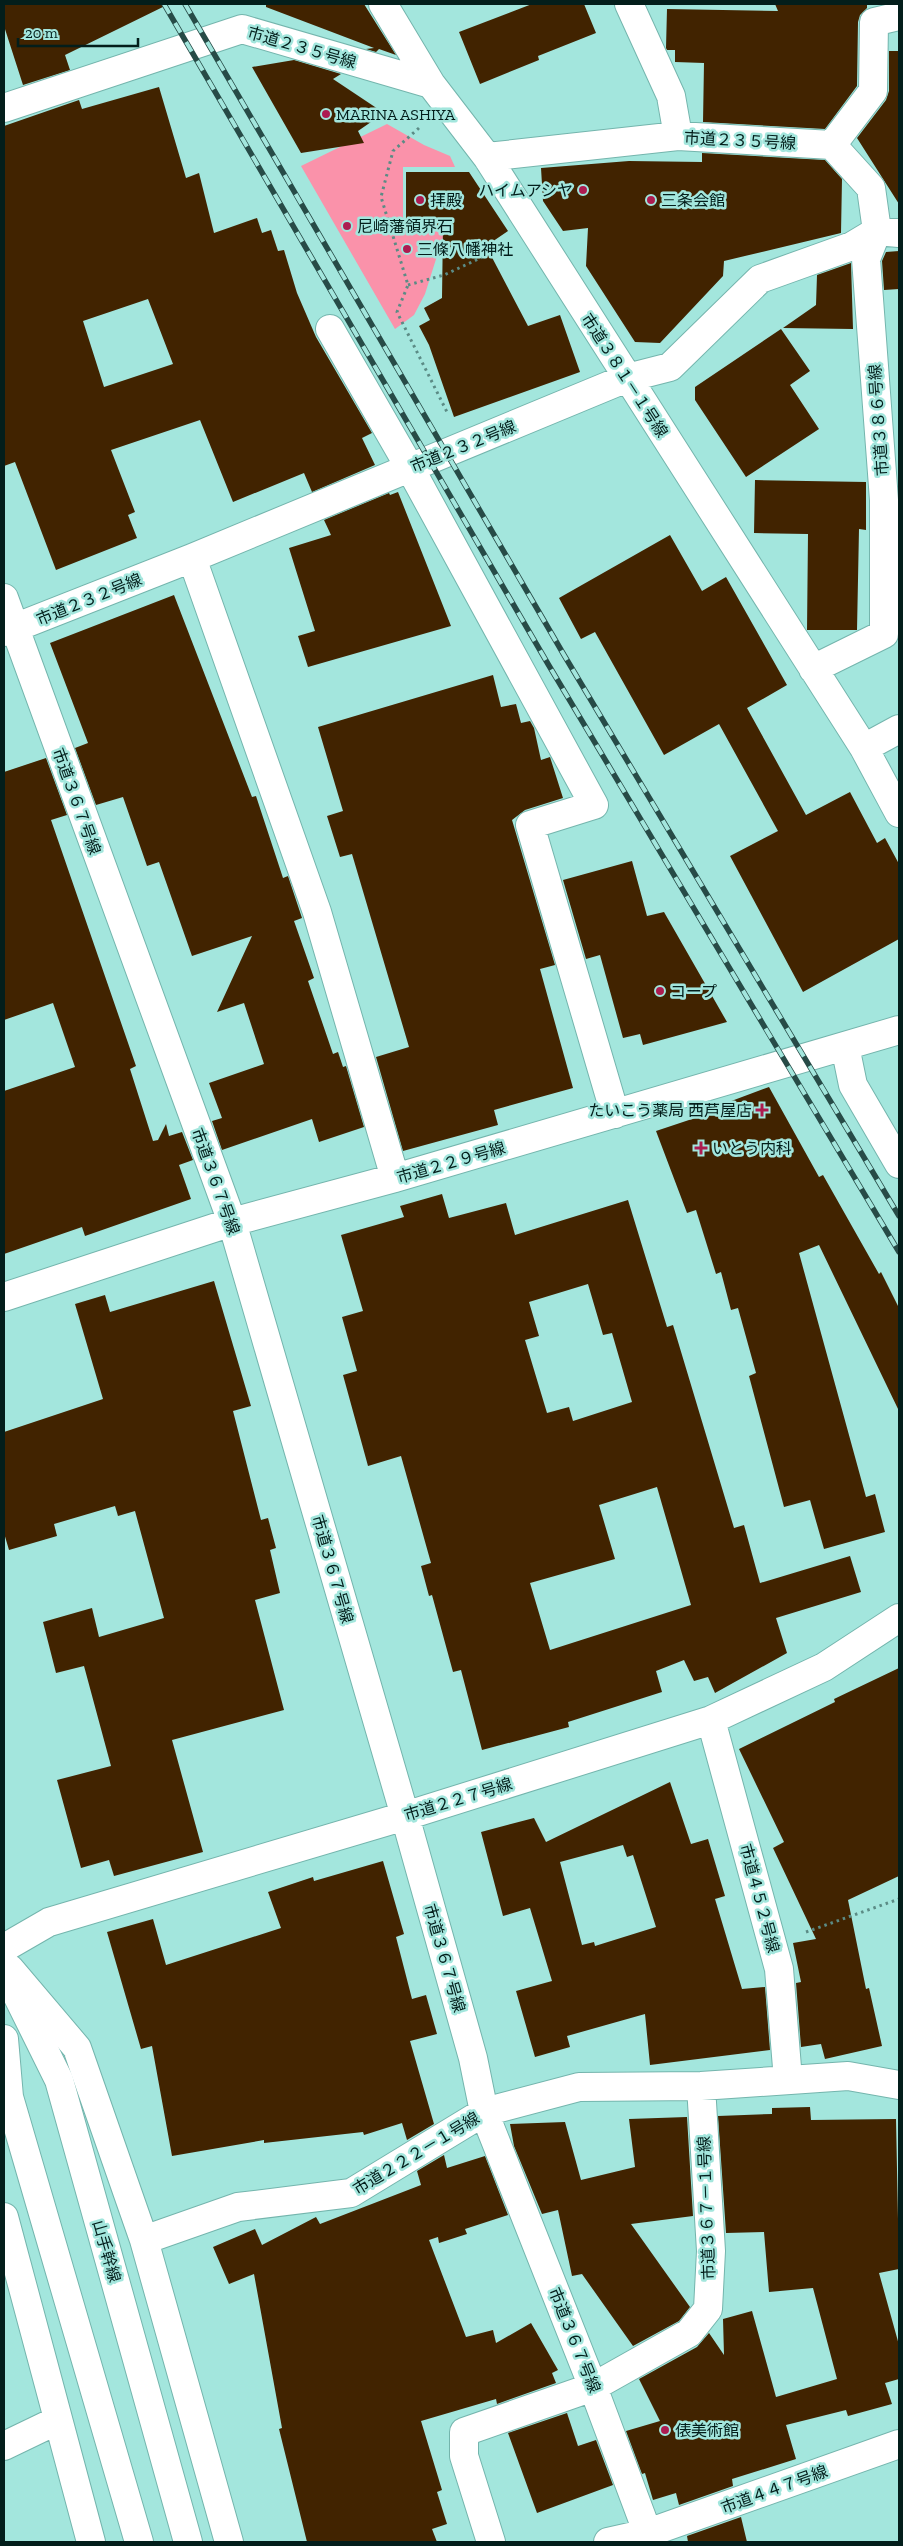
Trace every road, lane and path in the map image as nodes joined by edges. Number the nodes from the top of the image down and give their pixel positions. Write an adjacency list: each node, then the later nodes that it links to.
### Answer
1 (383, 4): 4 (street, 市道３８１－１号線)
2 (629, 4): 7 (street)
3 (899, 16): 8 (street)
4 (430, 84): 5 (street, 市道２３５号線); 9 (street, 市道３８１－１号線)
5 (4, 108)
6 (419, 128): 12 (path)
7 (678, 136): 8 (street, 市道２３５号線); 9 (street, 市道２３５号線)
8 (832, 145): 11 (street)
9 (487, 157): 10 (street, 市道３８１－１号線)
10 (534, 232): 12 (path); 14 (street, 市道３８１－１号線)
11 (888, 232): 14 (street, 市道２３２号線); 17 (street, 市道３８６号線)
12 (408, 285): 15 (path)
13 (330, 329): 16 (street)
14 (627, 378): 15 (street, 市道２３２号線); 21 (street, 市道３８１－１号線)
15 (468, 443): 16 (street, 市道２３２号線)
16 (410, 468): 18 (street, 市道２３２号線); 27 (street)
17 (892, 499): 21 (street, 市道３８６号線)
18 (192, 558): 20 (street, 市道２３２号線); 29 (street)
19 (4, 598): 20 (street, 市道３６７号線)
20 (9, 631): 30 (street, 市道３６７号線)
21 (813, 669): 23 (street, 市道３８１－１号線)
22 (899, 729): 23 (street)
23 (864, 748): 24 (street, 市道３８１－１号線)
24 (899, 813)
25 (899, 1030): 26 (street, 市道２２９号線)
26 (844, 1046): 27 (street, 市道２２９号線); 28 (street)
27 (615, 1114): 29 (street, 市道２２９号線)
28 (899, 1164)
29 (395, 1178): 30 (street, 市道２２９号線)
30 (232, 1222): 31 (street, 市道２２９号線); 34 (street, 市道３６７号線)
31 (4, 1297)
32 (899, 1618): 33 (street, 市道２２７号線)
33 (711, 1720): 34 (street, 市道２２７号線); 36 (street, 市道４５２号線)
34 (405, 1816): 37 (street, 市道２２７号線); 44 (street, 市道３６７号線)
35 (899, 1898): 36 (path)
36 (772, 1945): 41 (street, 市道４５２号線)
37 (4, 1948)
38 (4, 1962): 46 (street)
39 (4, 1969): 54 (street, 山手幹線)
40 (4, 2039): 53 (street)
41 (788, 2080): 42 (street, 市道２２２－１号線); 43 (street, 市道２２２－１号線)
42 (899, 2085)
43 (701, 2086): 44 (street, 市道２２２－１号線); 47 (street, 市道３６７－１号線)
44 (484, 2112): 46 (street, 市道２２２－１号線); 47 (street, 市道３６７号線)
45 (4, 2217): 48 (street)
46 (144, 2240): 55 (street)
47 (593, 2387): 51 (street, 市道３６７号線); 56 (street, 市道３６７－１号線)
48 (58, 2420): 50 (street); 52 (street)
49 (899, 2444): 51 (street, 市道４４７号線)
50 (4, 2446)
51 (649, 2538): 57 (street, 市道４４７号線)
52 (91, 2542)
53 (139, 2542)
54 (188, 2542)
55 (229, 2542)
56 (491, 2542)
57 (608, 2542)

